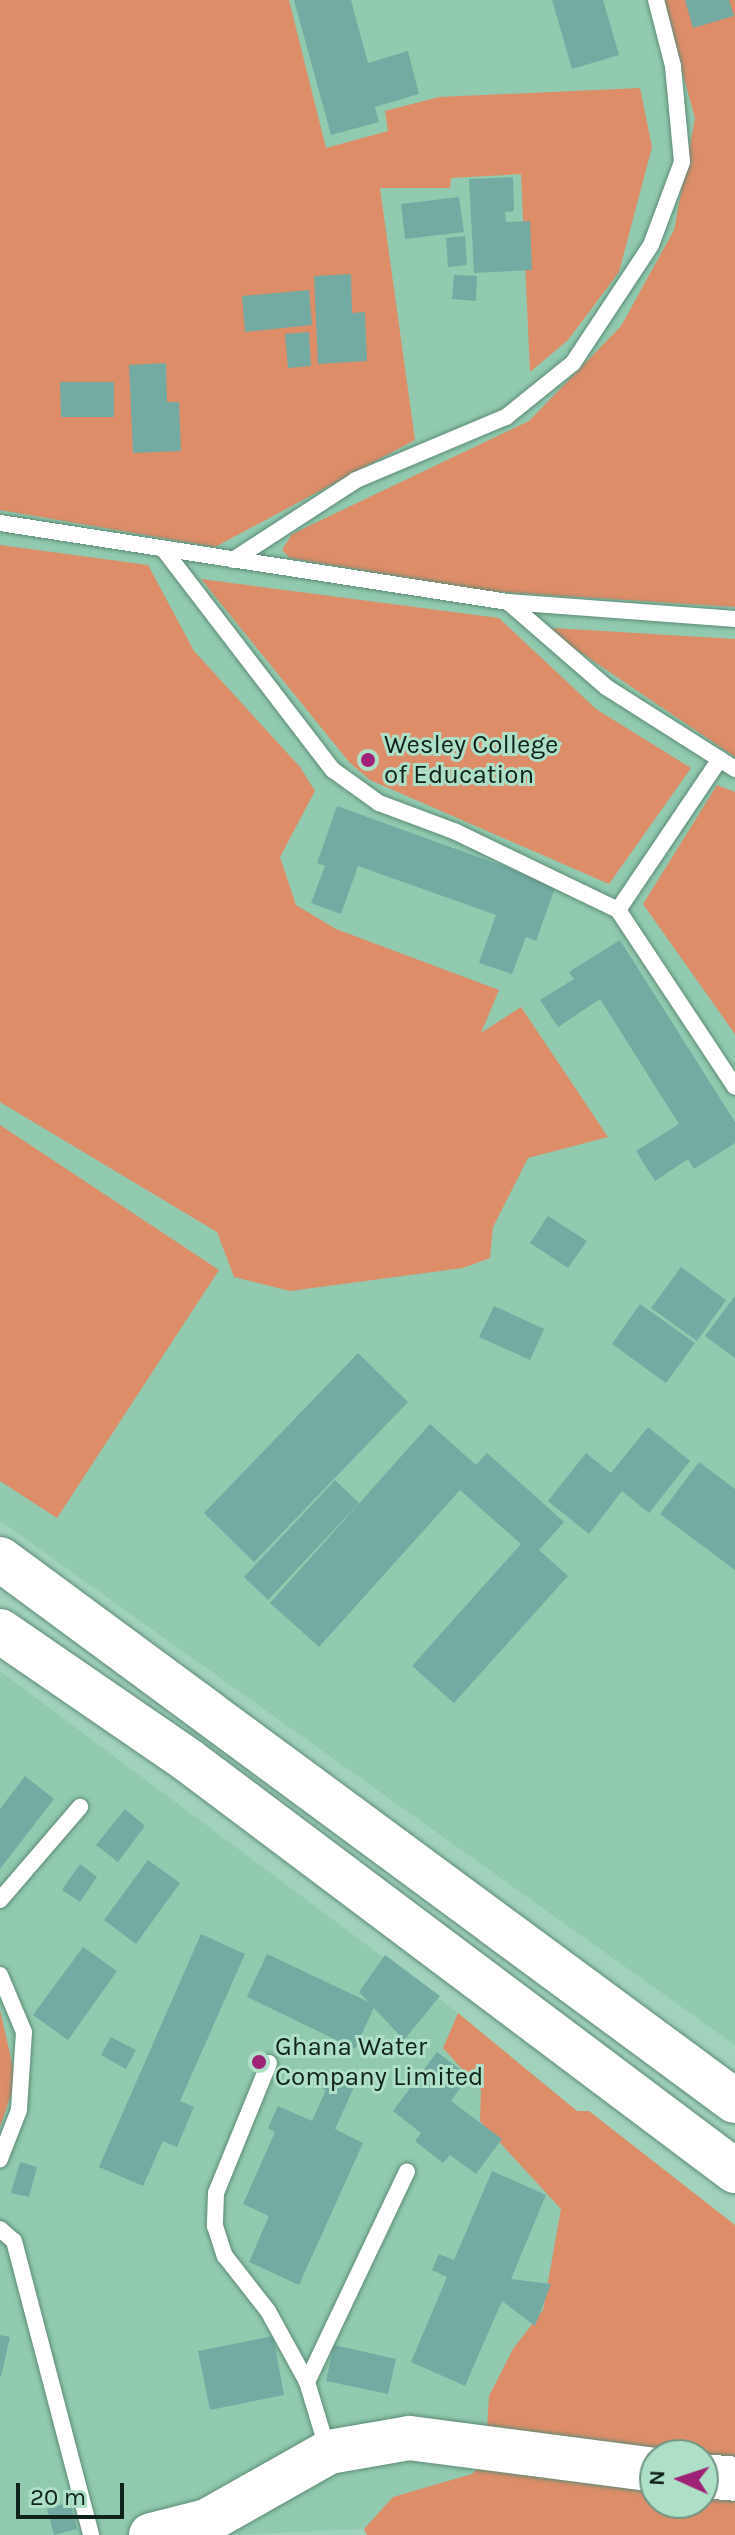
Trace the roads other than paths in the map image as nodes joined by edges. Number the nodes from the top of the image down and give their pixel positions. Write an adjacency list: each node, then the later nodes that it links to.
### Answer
1 (656, 0): 4 (lane)
2 (0, 523): 3 (lane)
3 (164, 550): 4 (lane); 9 (lane)
4 (233, 560): 5 (lane)
5 (508, 602): 6 (lane); 7 (lane)
6 (735, 619)
7 (720, 759): 8 (lane); 9 (lane)
8 (735, 769)
9 (618, 910): 10 (lane)
10 (735, 1087)
11 (0, 1559): 17 (main road)
12 (0, 1631): 20 (main road)
13 (80, 1807): 14 (lane)
14 (0, 1900)
15 (0, 1975): 18 (lane)
16 (269, 2063): 22 (lane)
17 (735, 2101)
18 (0, 2159)
19 (407, 2171): 22 (lane)
20 (735, 2171)
21 (0, 2229): 26 (lane)
22 (307, 2382): 23 (lane)
23 (329, 2452): 24 (main road); 25 (main road)
24 (639, 2468)
25 (202, 2528): 27 (main road)
26 (91, 2535)
27 (151, 2535)

